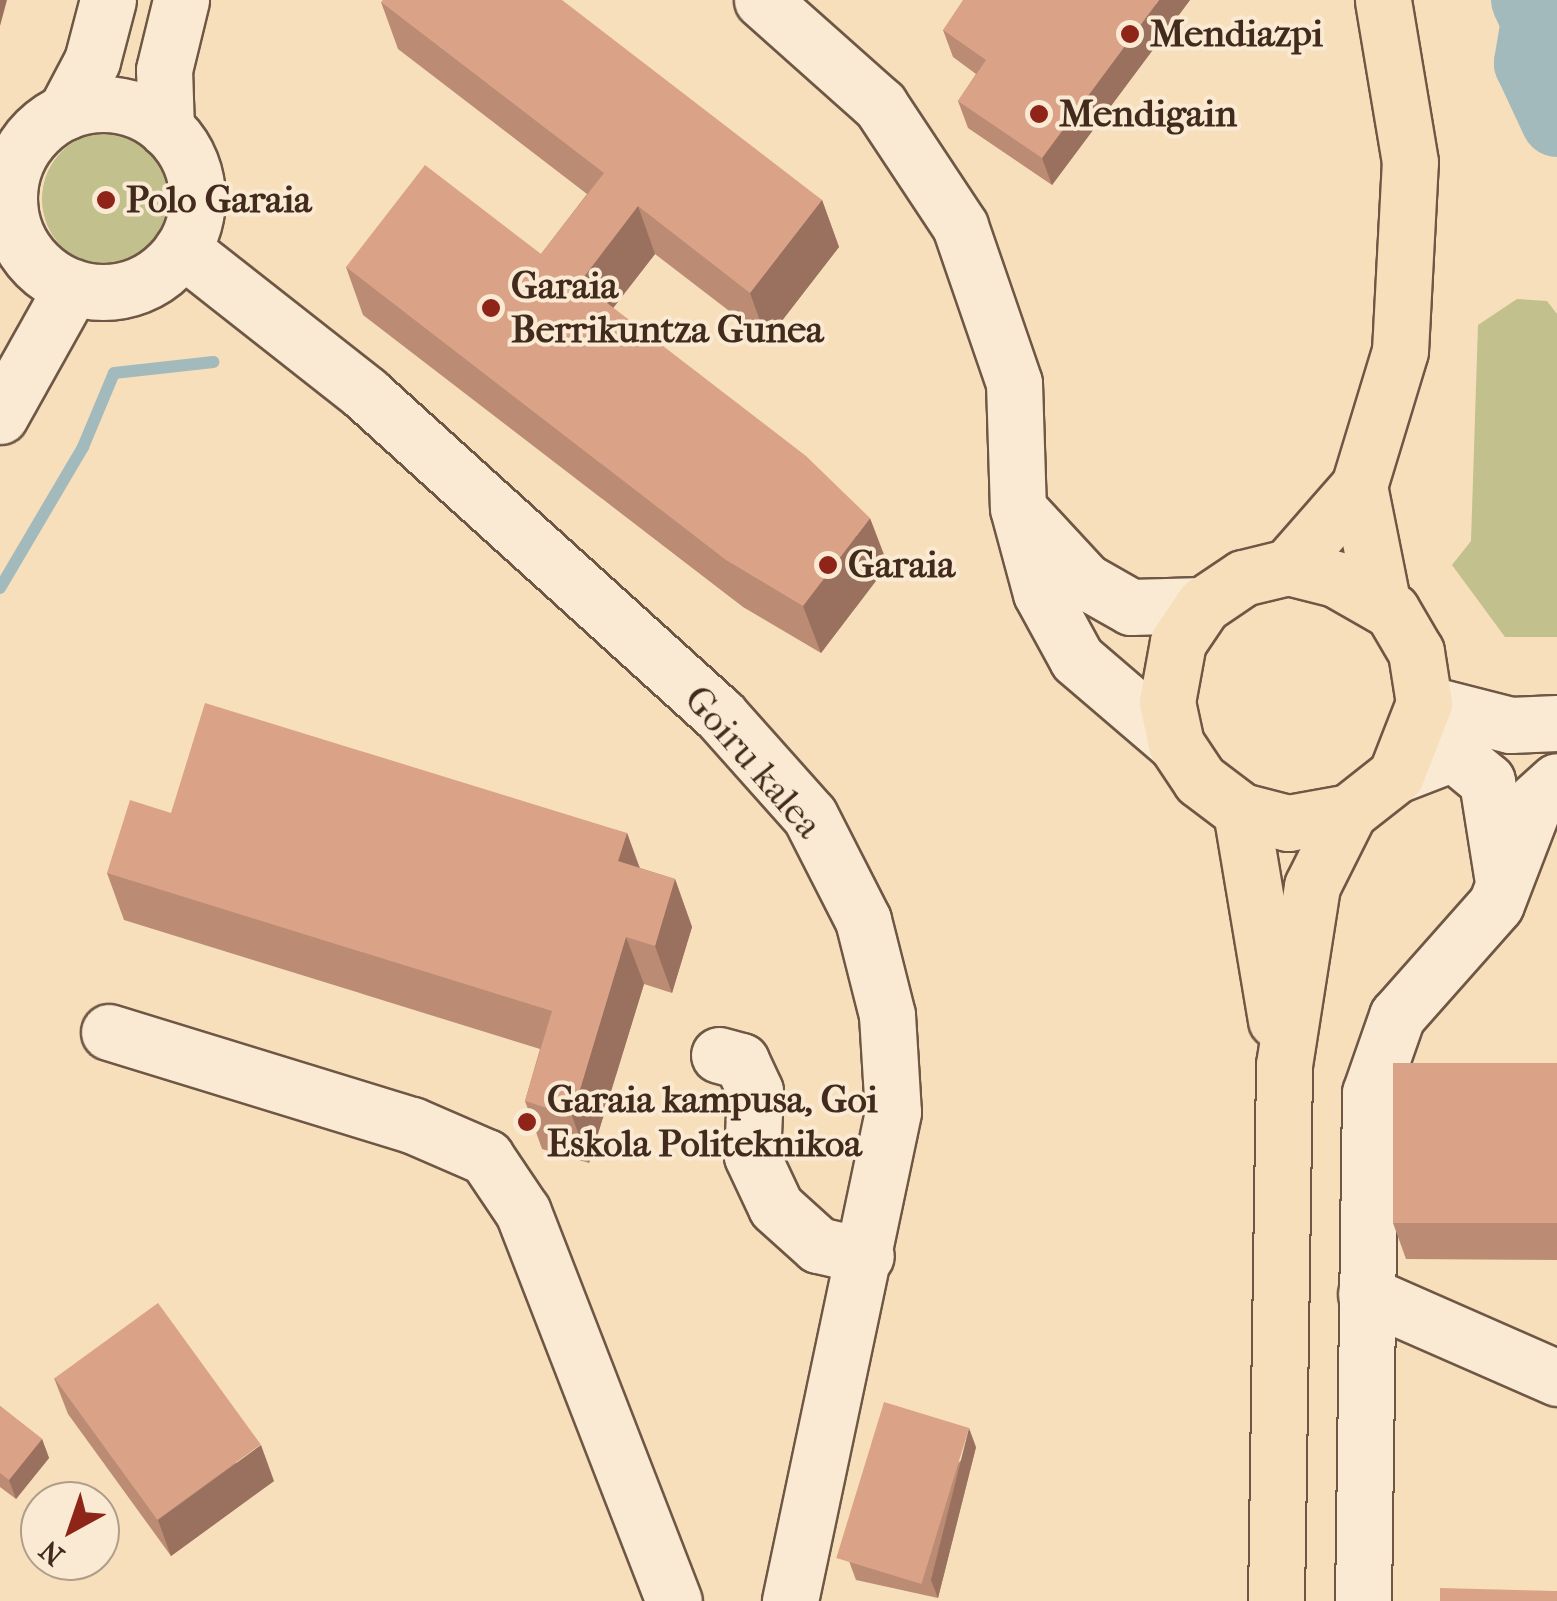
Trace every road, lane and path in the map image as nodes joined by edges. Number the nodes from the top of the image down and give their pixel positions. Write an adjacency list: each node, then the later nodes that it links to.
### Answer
1 (108, 0): 5 (street)
2 (181, 0): 6 (street)
3 (762, 0): 12 (street)
4 (1383, 0): 11 (main road)
5 (65, 112): 6 (street); 7 (street)
6 (166, 129): 8 (street)
7 (5, 208): 9 (street)
8 (182, 249): 9 (street); 28 (street, Goiru kalea)
9 (72, 287): 10 (street)
10 (0, 416)
11 (1359, 486): 13 (main road); 15 (main road)
12 (1018, 508): 14 (street); 18 (street)
13 (1288, 567): 14 (main road); 15 (main road)
14 (1204, 605): 18 (main road)
15 (1383, 606): 16 (main road)
16 (1424, 703): 17 (street); 20 (main road)
17 (1534, 724): 19 (street); 21 (street)
18 (1176, 744): 22 (main road)
19 (1453, 753): 20 (street); 24 (street)
20 (1396, 774): 23 (main road)
21 (1547, 791): 24 (street)
22 (1241, 811): 23 (main road); 27 (main road)
23 (1349, 812): 27 (main road)
24 (1502, 878): 29 (street)
25 (110, 1032): 31 (street)
26 (719, 1055): 28 (street)
27 (1284, 1065): 33 (main road)
28 (866, 1256): 32 (street, Goiru kalea)
29 (1366, 1294): 30 (street); 34 (street)
30 (1557, 1378)
31 (674, 1601)
32 (790, 1601)
33 (1276, 1601)
34 (1363, 1601)

